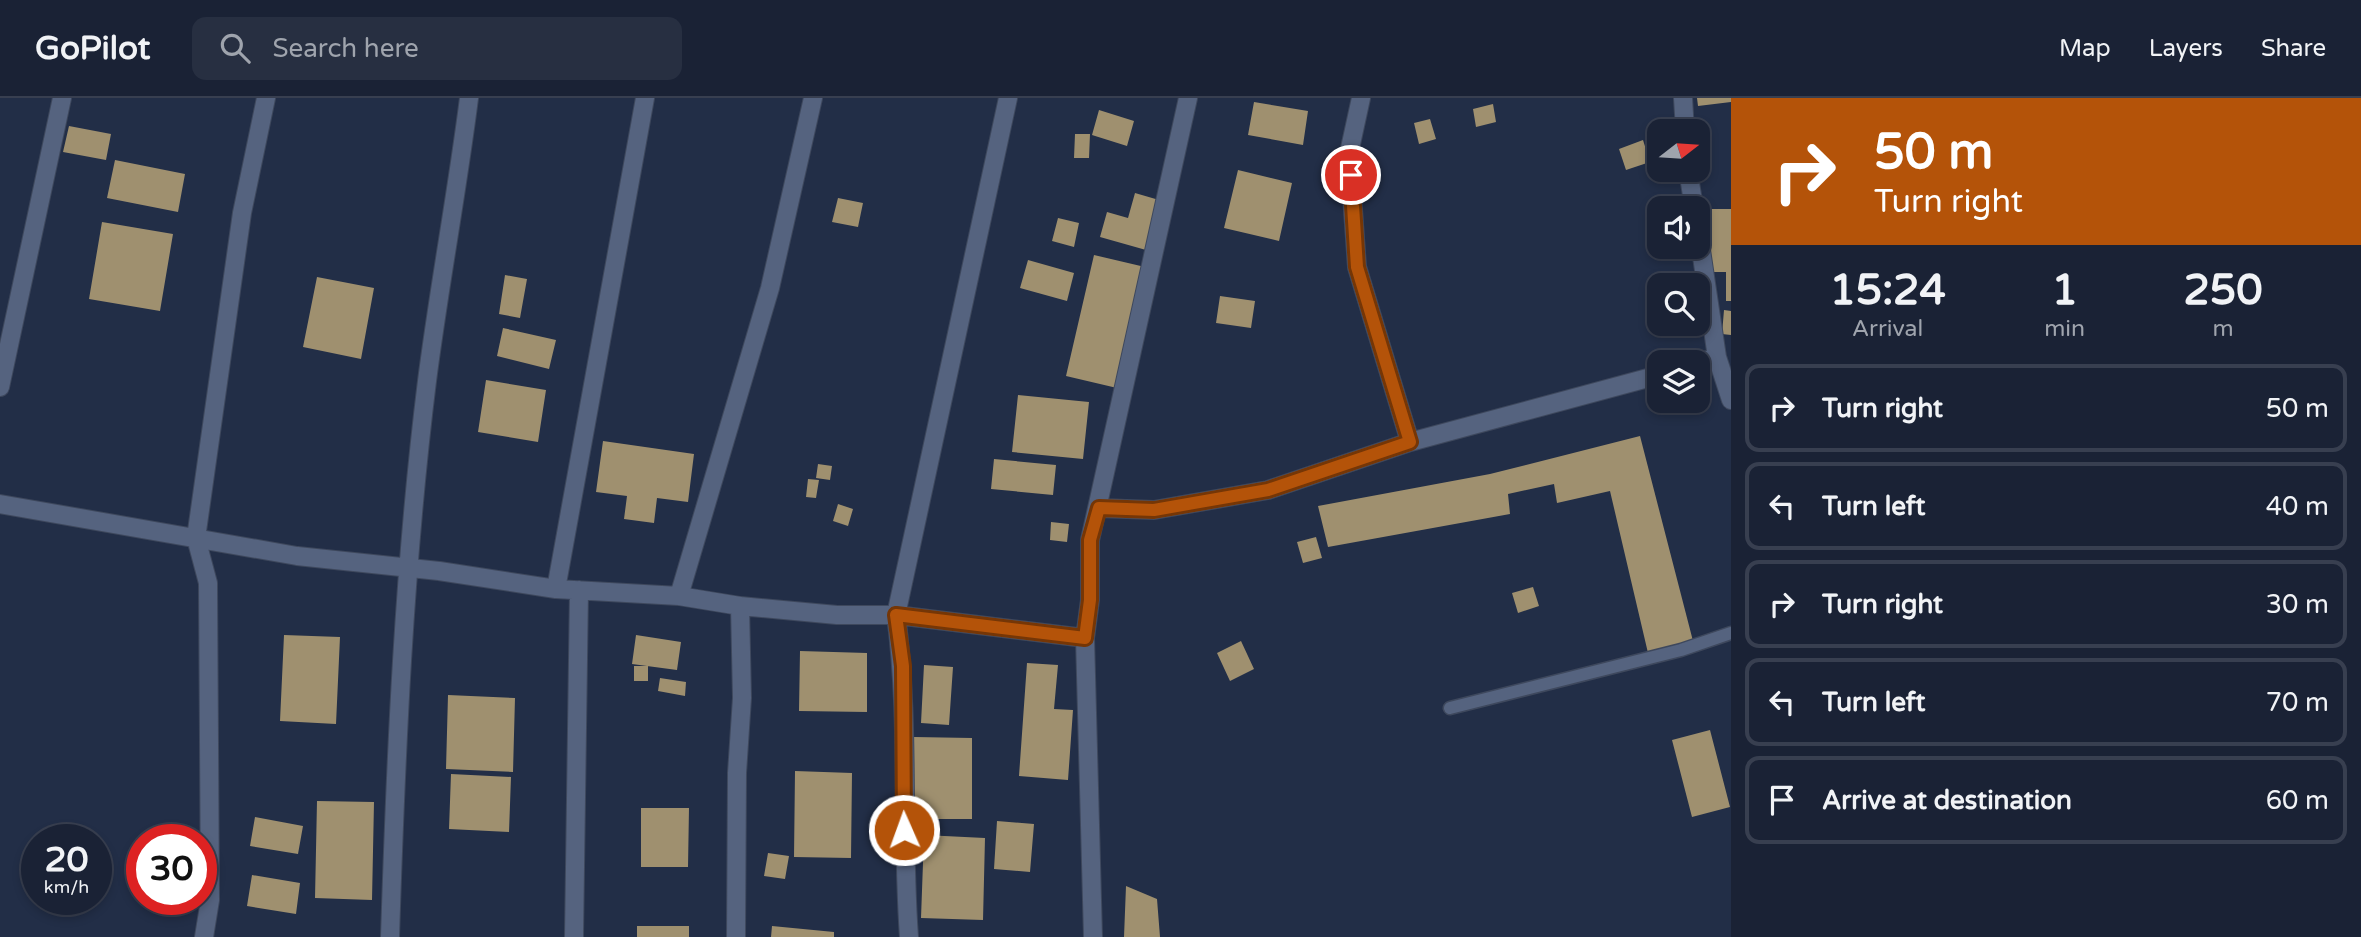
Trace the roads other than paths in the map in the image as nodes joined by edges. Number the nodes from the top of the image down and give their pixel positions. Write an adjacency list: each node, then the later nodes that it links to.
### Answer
1 (62, 98): 15 (street)
2 (265, 98): 20 (street)
3 (469, 98): 21 (street)
4 (645, 98): 22 (street)
5 (813, 98): 24 (street)
6 (1008, 98): 26 (street)
7 (1188, 98): 19 (street)
8 (1361, 98): 17 (street)
9 (1683, 98): 10 (street)
10 (1684, 119)
11 (1702, 259): 12 (street)
12 (1717, 357): 13 (street); 16 (street)
13 (1710, 359)
14 (1647, 378): 17 (street)
15 (0, 387)
16 (1731, 400)
17 (1410, 442): 19 (street)
18 (0, 504): 20 (street)
19 (1099, 508): 28 (street)
20 (196, 538): 21 (street); 30 (street)
21 (409, 568): 22 (street); 31 (street)
22 (556, 589): 23 (street)
23 (579, 590): 24 (street); 32 (street)
24 (679, 596): 25 (street)
25 (740, 606): 26 (street); 33 (street)
26 (896, 615): 28 (street); 34 (street)
27 (1731, 633): 29 (lane)
28 (1085, 638): 35 (street)
29 (1450, 708)
30 (204, 937)
31 (390, 937)
32 (574, 937)
33 (736, 937)
34 (909, 937)
35 (1093, 937)

